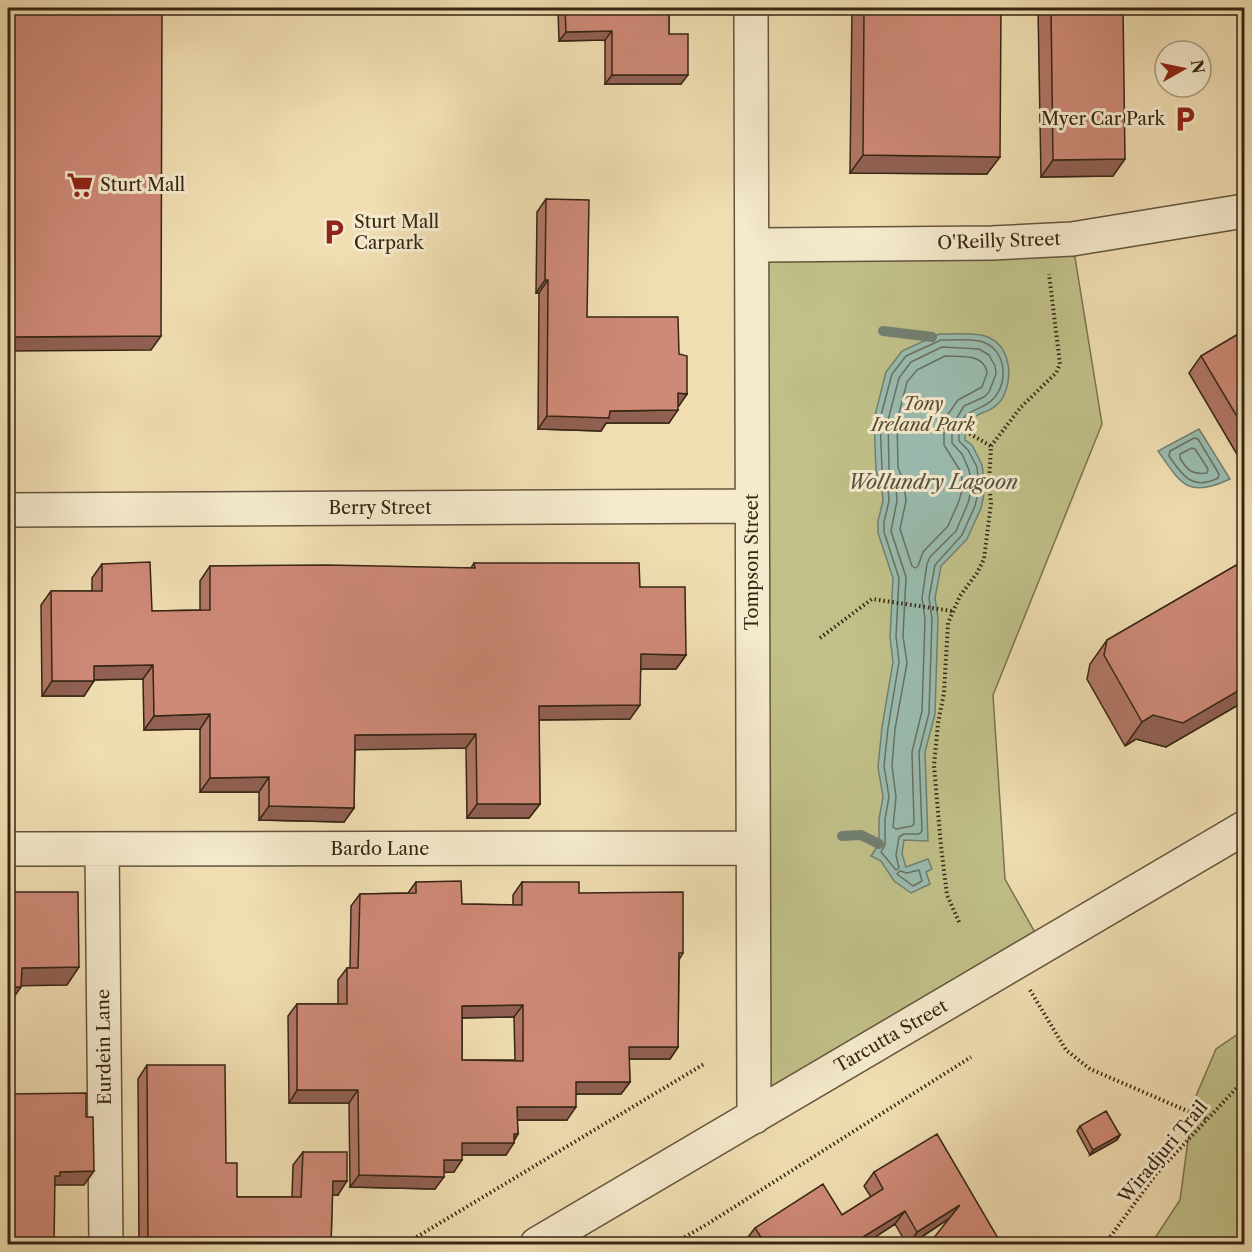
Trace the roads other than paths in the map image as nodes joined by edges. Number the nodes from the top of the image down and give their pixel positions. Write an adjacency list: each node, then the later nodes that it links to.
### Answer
1 (751, 8): 3 (street, Tompson Street)
2 (1245, 211): 3 (street, O'Reilly Street)
3 (752, 244): 4 (street, Tompson Street)
4 (752, 506): 5 (street, Berry Street); 7 (street, Tompson Street)
5 (8, 510)
6 (1245, 828): 10 (street, Tarcutta Street)
7 (753, 848): 9 (street, Bardo Lane); 10 (street, Tompson Street)
8 (8, 849): 9 (street, Bardo Lane)
9 (102, 849): 11 (street, Eurdein Lane)
10 (754, 1117): 12 (street, Tarcutta Street)
11 (106, 1245)
12 (537, 1245)

